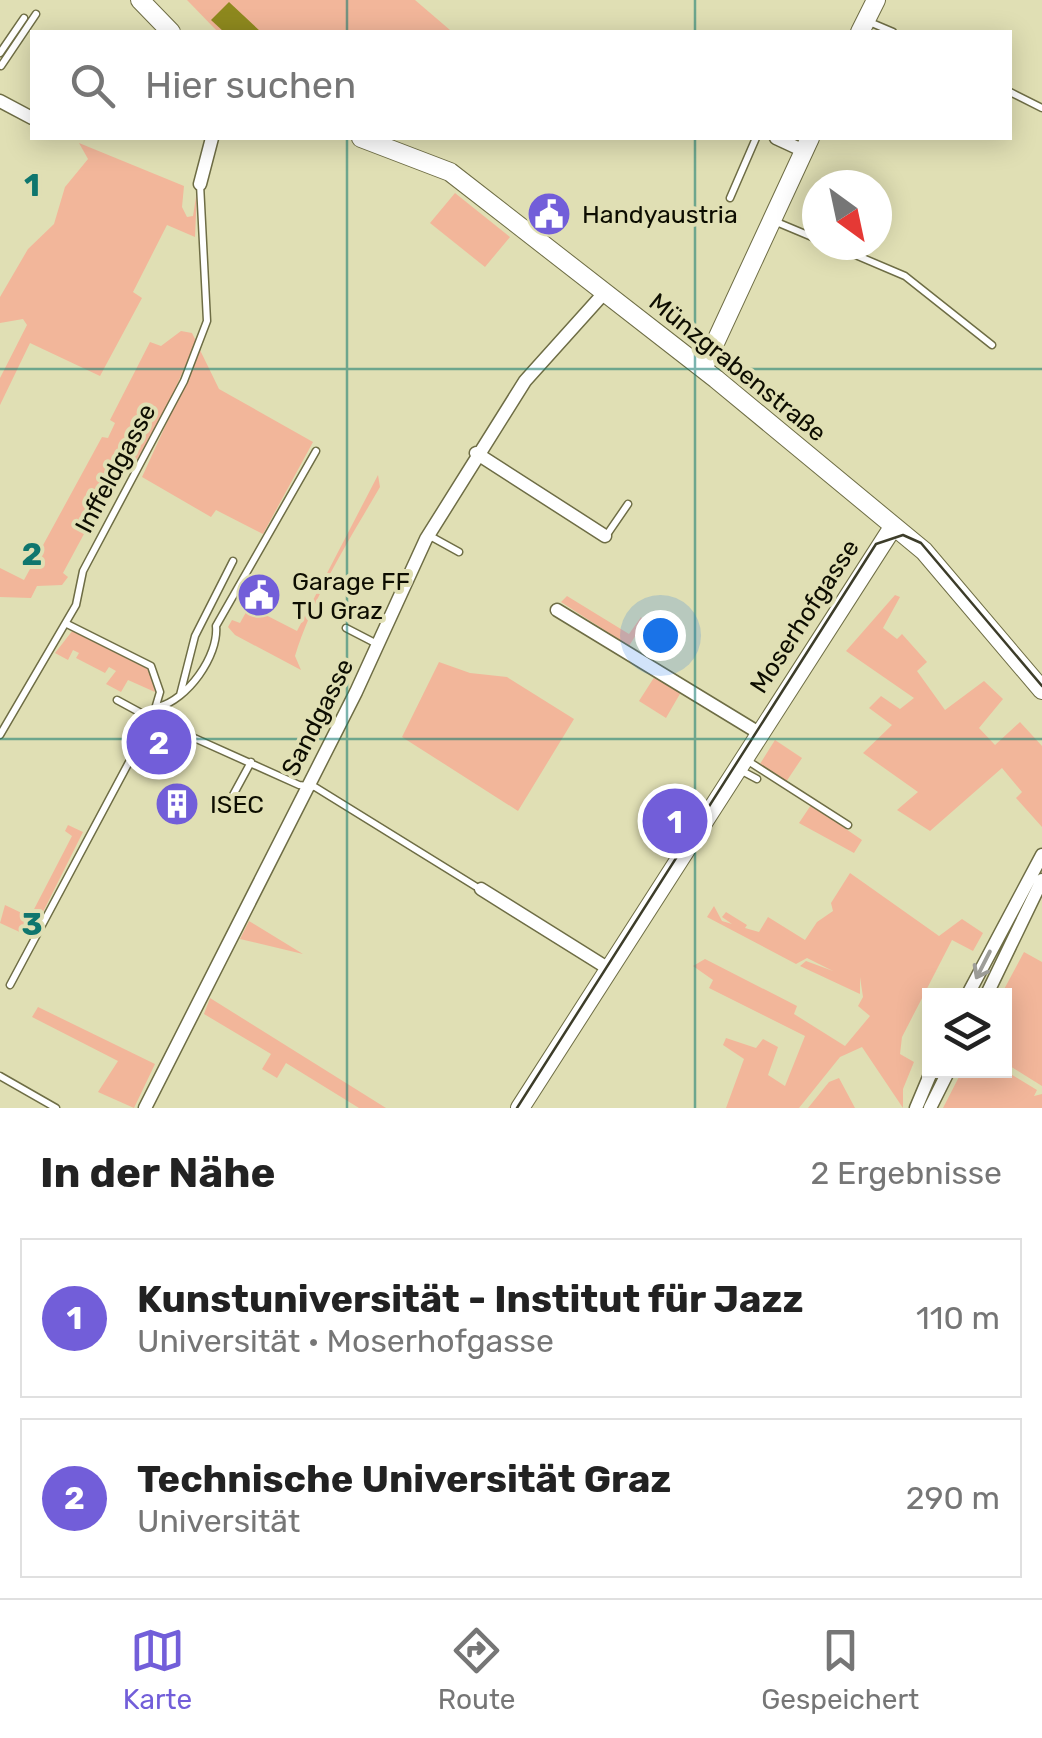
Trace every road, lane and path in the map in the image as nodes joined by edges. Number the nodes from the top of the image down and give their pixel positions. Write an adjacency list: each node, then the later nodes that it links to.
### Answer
1 (140, 0): 6 (main road)
2 (876, 0): 5 (main road)
3 (36, 14): 8 (lane)
4 (24, 18): 7 (lane)
5 (863, 26)
6 (169, 30)
7 (0, 54)
8 (0, 66)
9 (1012, 93): 11 (lane)
10 (0, 101): 12 (street)
11 (1042, 108)
12 (30, 117)
13 (211, 140): 17 (street)
14 (366, 140): 22 (main road, Münzgrabenstraße)
15 (755, 140): 18 (lane)
16 (807, 144): 19 (main road)
17 (200, 184): 34 (lane, Inffeldgasse)
18 (730, 198)
19 (773, 221): 20 (lane); 24 (main road)
20 (802, 233)
21 (867, 260): 23 (lane)
22 (606, 292): 24 (main road, Münzgrabenstraße); 26 (street, Sandgasse)
23 (992, 345)
24 (703, 369): 28 (main road, Münzgrabenstraße)
25 (316, 452): 38 (lane)
26 (476, 453): 29 (street, Sandgasse); 30 (street)
27 (628, 504): 30 (lane)
28 (893, 527): 37 (main road, Münzgrabenstraße); 42 (main road, Moserhofgasse)
29 (428, 536): 31 (lane); 36 (street, Sandgasse)
30 (606, 536)
31 (459, 552)
32 (234, 560): 38 (lane)
33 (557, 610): 42 (street, Moserhofgasse)
34 (66, 624): 40 (lane); 43 (lane, Inffeldgasse)
35 (346, 628): 36 (lane)
36 (378, 644): 47 (street, Sandgasse)
37 (1040, 683)
38 (180, 696): 40 (lane)
39 (117, 700): 41 (lane)
40 (158, 708): 41 (lane)
41 (152, 719): 44 (lane); 56 (lane)
42 (759, 733): 45 (main road, Moserhofgasse)
43 (0, 734)
44 (251, 762): 47 (lane); 48 (lane)
45 (740, 763): 46 (lane); 49 (lane); 55 (main road, Moserhofgasse)
46 (757, 779)
47 (308, 786): 52 (lane); 63 (street, Sandgasse)
48 (232, 796)
49 (848, 825)
50 (1042, 855): 53 (street)
51 (1042, 880): 54 (street)
52 (478, 888): 55 (street)
53 (998, 934): 54 (street); 57 (street, one-way to 57)
54 (1014, 940): 58 (street)
55 (609, 969): 64 (main road, Moserhofgasse)
56 (10, 985)
57 (971, 988)
58 (990, 988)
59 (0, 1076): 62 (lane)
60 (929, 1078): 65 (street)
61 (944, 1078): 66 (street)
62 (56, 1108)
63 (145, 1108)
64 (520, 1108)
65 (916, 1108)
66 (930, 1108)

